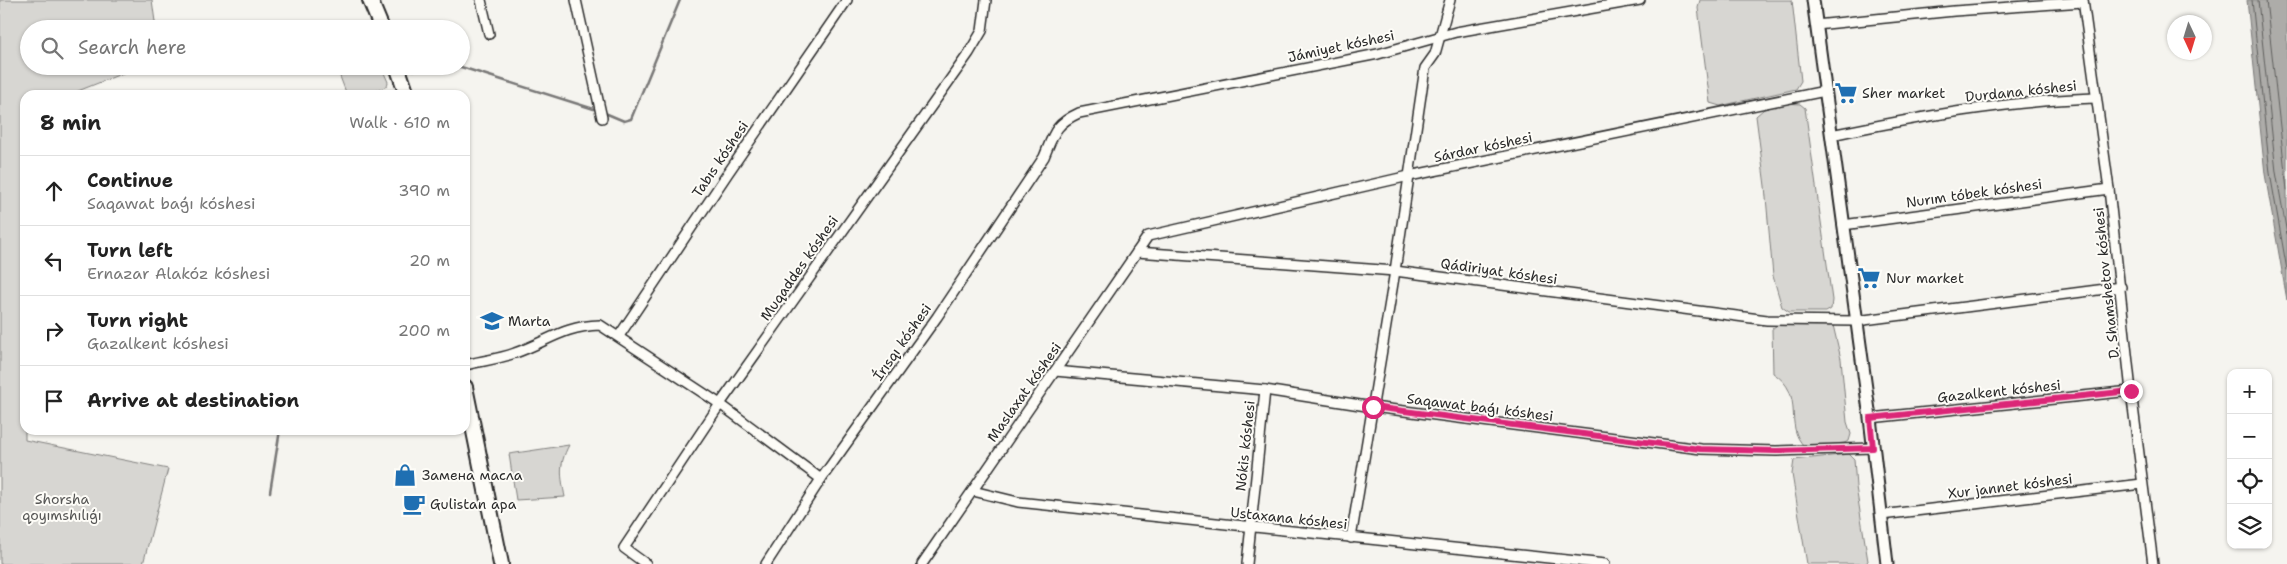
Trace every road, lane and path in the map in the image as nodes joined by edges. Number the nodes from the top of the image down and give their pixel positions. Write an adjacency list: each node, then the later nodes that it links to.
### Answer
1 (370, 0): 10 (main road)
2 (481, 0): 12 (street)
3 (576, 0): 18 (street)
4 (847, 0): 29 (street, Tabıs kóshesi)
5 (986, 0): 34 (street, Muqaddes kóshesi)
6 (1450, 0): 13 (street)
7 (1640, 0): 13 (street, Jámiyet kóshesi)
8 (1813, 0): 11 (main road)
9 (2083, 1): 11 (street); 17 (street, D. Shamshetov kóshesi)
10 (378, 20)
11 (1816, 25): 16 (main road)
12 (489, 34)
13 (1440, 38): 19 (street, Jámiyet kóshesi); 21 (street)
14 (399, 75): 15 (main road)
15 (405, 90)
16 (1825, 91): 20 (main road); 21 (street, Sárdar kóshesi)
17 (2095, 98): 20 (street, Durdana kóshesi); 22 (street, D. Shamshetov kóshesi)
18 (602, 118)
19 (1054, 133): 39 (street, Írısqı kóshesi)
20 (1831, 135): 23 (main road)
21 (1409, 176): 24 (street, Sárdar kóshesi); 26 (street)
22 (2109, 189): 23 (street, Nurım tóbek kóshesi); 27 (street, D. Shamshetov kóshesi)
23 (1843, 225): 28 (main road)
24 (1148, 236): 25 (street, Maslaxat kóshesi)
25 (1137, 252): 26 (street, Qádiriyat kóshesi); 31 (street, Maslaxat kóshesi)
26 (1394, 271): 28 (street, Qádiriyat kóshesi); 35 (street)
27 (2121, 287): 28 (street, Qádiriyat kóshesi); 33 (street, D. Shamshetov kóshesi)
28 (1856, 321): 37 (main road)
29 (619, 336): 30 (street); 34 (street)
30 (470, 363)
31 (1055, 371): 32 (street, Saqawat baǵı kóshesi); 41 (street, Maslaxat kóshesi)
32 (1266, 390): 35 (street, Saqawat baǵı kóshesi); 43 (street, Nókis kóshesi)
33 (2131, 391): 37 (street, Gazalkent kóshesi); 40 (street, D. Shamshetov kóshesi)
34 (720, 404): 39 (street); 46 (street, Muqaddes kóshesi)
35 (1373, 407): 38 (street, Saqawat baǵı kóshesi); 44 (street)
36 (470, 412): 45 (main road)
37 (1870, 418): 38 (main road)
38 (1873, 448): 42 (main road)
39 (821, 480): 47 (street, Írısqı kóshesi)
40 (2142, 484): 42 (street, Xur jannet kóshesi); 52 (street, D. Shamshetov kóshesi)
41 (972, 491): 43 (street, Ustaxana kóshesi); 48 (street, Maslaxat kóshesi)
42 (1881, 515): 51 (main road)
43 (1250, 528): 44 (street, Ustaxana kóshesi); 49 (street, Nókis kóshesi)
44 (1351, 538): 50 (street, Ustaxana kóshesi)
45 (501, 564)
46 (646, 564)
47 (766, 564)
48 (922, 564)
49 (1247, 564)
50 (1605, 564)
51 (1887, 564)
52 (2153, 564)

